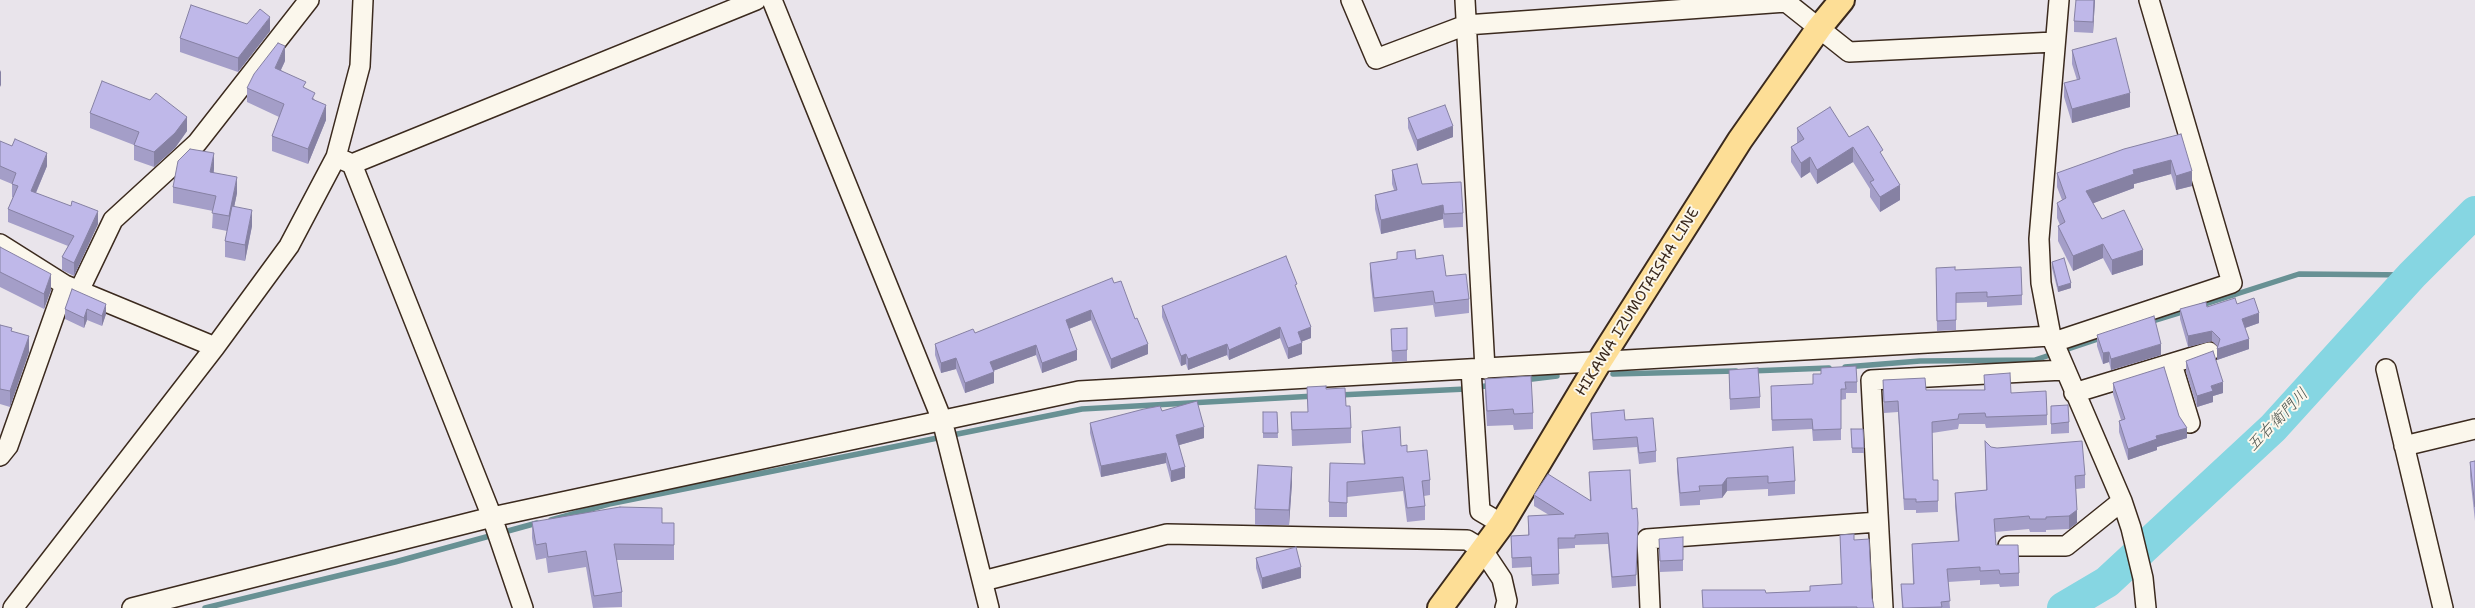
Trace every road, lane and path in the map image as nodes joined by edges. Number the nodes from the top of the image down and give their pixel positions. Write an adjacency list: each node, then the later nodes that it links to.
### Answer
1 (309, 0): 15 (street)
2 (363, 0): 13 (street)
3 (756, 0): 13 (street)
4 (772, 0): 25 (street)
5 (1352, 0): 10 (street)
6 (1465, 0): 10 (street)
7 (1842, 0): 11 (main road, HIKAWA IZUMOTAISHA LINE)
8 (2059, 0): 12 (street)
9 (2150, 0): 16 (street)
10 (1466, 25): 11 (street); 21 (street)
11 (1819, 28): 12 (street); 19 (main road, HIKAWA IZUMOTAISHA LINE)
12 (2054, 42): 16 (street)
13 (344, 161): 17 (street); 31 (street)
14 (0, 244): 15 (street)
15 (72, 288): 17 (street); 29 (street)
16 (2052, 339): 19 (street); 23 (street)
17 (215, 347): 38 (street)
18 (2209, 352): 20 (street)
19 (1598, 362): 21 (street); 33 (main road, HIKAWA IZUMOTAISHA LINE)
20 (2172, 364): 24 (street); 26 (street)
21 (1478, 369): 25 (street); 33 (street)
22 (2386, 369): 28 (street)
23 (2064, 370): 24 (street); 32 (street)
24 (2074, 394): 30 (street)
25 (942, 420): 31 (street); 36 (street)
26 (2190, 423)
27 (2475, 430): 28 (street)
28 (2404, 446): 47 (street)
29 (0, 456)
30 (2122, 501): 34 (street); 46 (street)
31 (492, 517): 37 (street); 40 (street)
32 (1878, 522): 44 (street); 45 (street)
33 (1502, 524): 35 (main road, HIKAWA IZUMOTAISHA LINE)
34 (2008, 546)
35 (1482, 549): 36 (street); 42 (main road, HIKAWA IZUMOTAISHA LINE); 43 (street)
36 (983, 581): 41 (street)
37 (164, 604): 39 (street)
38 (13, 608)
39 (132, 608)
40 (523, 608)
41 (989, 608)
42 (1440, 608)
43 (1506, 608)
44 (1650, 608)
45 (1883, 608)
46 (2146, 608)
47 (2442, 608)

